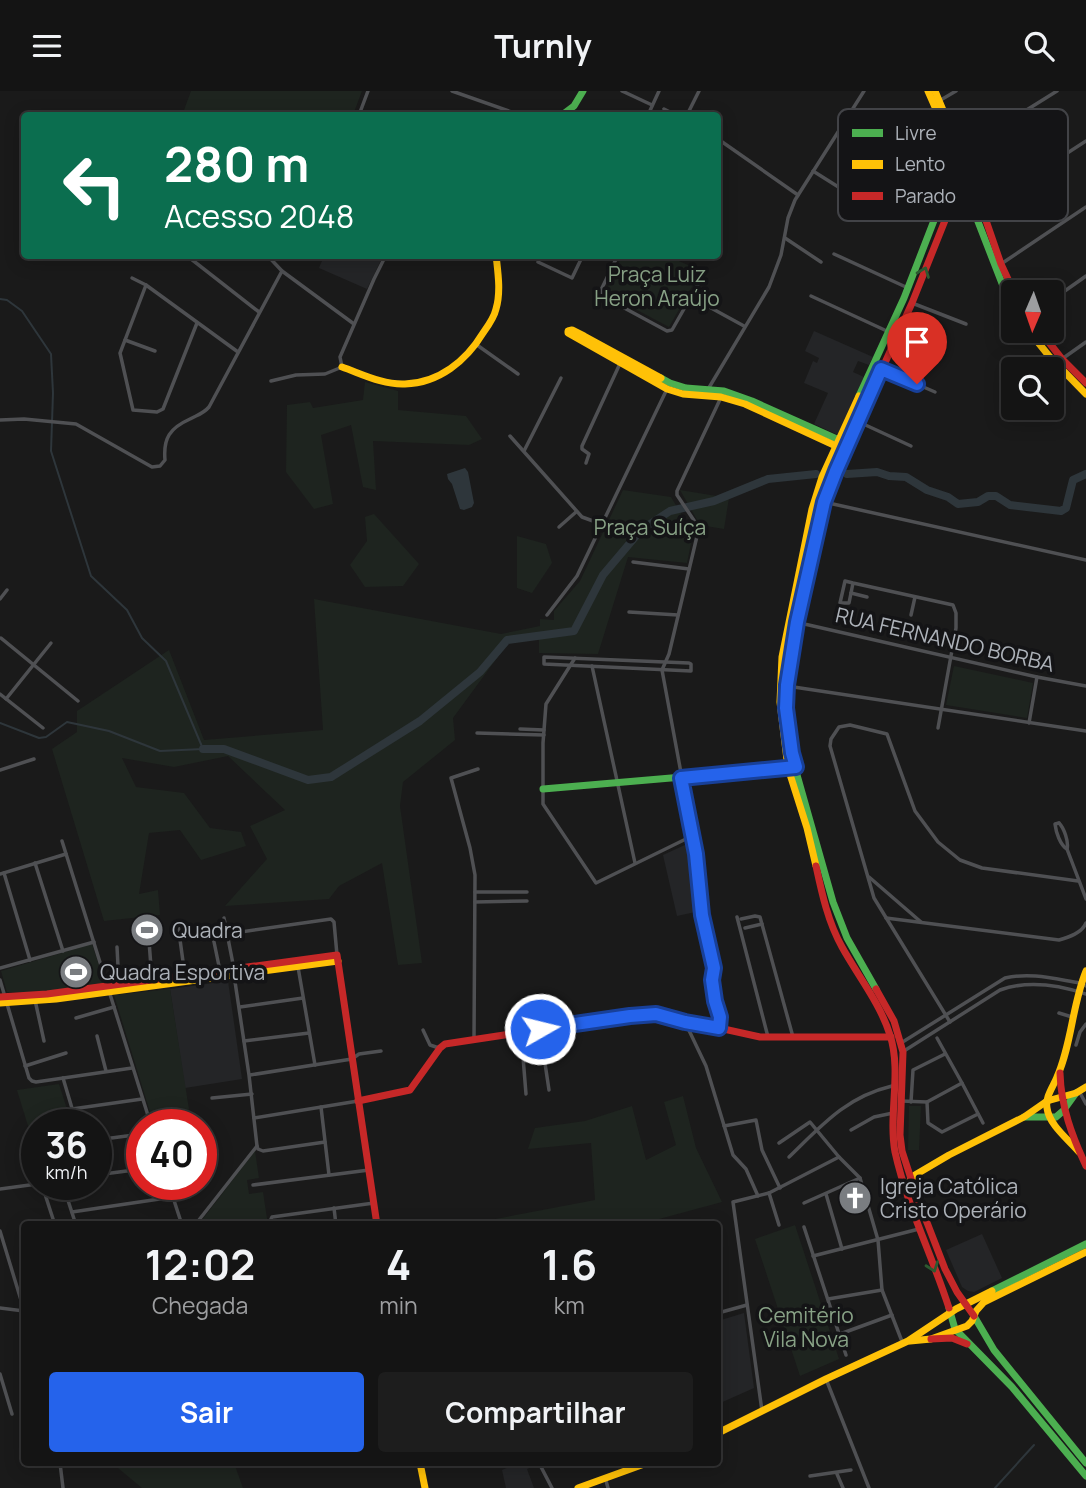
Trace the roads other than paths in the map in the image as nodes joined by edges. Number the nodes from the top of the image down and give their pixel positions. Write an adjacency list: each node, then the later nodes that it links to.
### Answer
1 (368, 91): 19 (street)
2 (452, 91): 20 (street)
3 (583, 91): 21 (main road)
4 (622, 91): 13 (street)
5 (659, 91): 13 (street)
6 (699, 91): 24 (street)
7 (864, 91): 15 (street)
8 (928, 91): 16 (main road)
9 (935, 91): 12 (main road)
10 (956, 91): 12 (street)
11 (1058, 91): 18 (street)
12 (939, 101): 17 (main road)
13 (652, 105): 22 (street)
14 (664, 109): 23 (street)
15 (853, 109)
16 (936, 109)
17 (943, 109)
18 (1029, 109)
19 (360, 112)
20 (512, 112)
21 (566, 112)
22 (649, 112)
23 (670, 112)
24 (688, 112)
25 (838, 132): 29 (street)
26 (721, 141): 31 (street)
27 (1086, 141): 28 (street)
28 (1068, 153)
29 (813, 171): 30 (street); 31 (street)
30 (838, 187)
31 (799, 195): 39 (street)
32 (1086, 207): 33 (street)
33 (1068, 219)
34 (935, 221): 57 (main road)
35 (945, 221): 61 (main road, one-way to 35)
36 (978, 221): 55 (main road)
37 (985, 221): 49 (main road)
38 (1065, 221): 49 (street)
39 (785, 239): 48 (street); 66 (street)
40 (834, 254): 57 (street)
41 (191, 259): 62 (street)
42 (271, 259): 50 (street)
43 (384, 259): 64 (street)
44 (496, 259): 72 (main road)
45 (581, 259): 47 (street)
46 (616, 259): 60 (street)
47 (538, 262)
48 (821, 262)
49 (1001, 264): 54 (main road)
50 (282, 271): 62 (street); 64 (street)
51 (1086, 277): 58 (street)
52 (132, 278): 56 (street)
53 (701, 279): 60 (street)
54 (1008, 280)
55 (1001, 281)
56 (146, 285): 63 (street); 68 (street)
57 (908, 288): 67 (main road)
58 (1064, 292)
59 (811, 296): 67 (street)
60 (691, 297): 66 (street)
61 (912, 303): 65 (street); 77 (main road)
62 (260, 313): 76 (street)
63 (197, 323): 68 (street); 76 (street)
64 (354, 324): 82 (street)
65 (965, 324)
66 (745, 326): 90 (street)
67 (889, 332): 74 (main road)
68 (125, 340): 75 (street)
69 (1086, 342): 79 (street)
70 (1039, 343): 92 (main road)
71 (1049, 343): 78 (main road)
72 (477, 345): 82 (main road); 84 (street)
73 (595, 345): 80 (main road)
74 (883, 345): 77 (main road); 97 (main road)
75 (155, 351)
76 (238, 352): 93 (street)
77 (887, 357): 83 (main road)
78 (1060, 357)
79 (1064, 358)
80 (622, 360): 88 (main road); 100 (street)
81 (1064, 361): 87 (main road)
82 (342, 367): 86 (street)
83 (881, 369): 89 (street); 94 (main road)
84 (518, 374)
85 (561, 378): 99 (street)
86 (271, 381)
87 (1086, 383)
88 (668, 386): 90 (main road); 103 (street)
89 (935, 392)
90 (705, 393): 91 (main road)
91 (722, 394): 97 (main road); 107 (street)
92 (1086, 394)
93 (0, 420)
94 (858, 422): 96 (main road); 98 (street)
95 (510, 436): 99 (street)
96 (850, 439): 97 (main road); 101 (main road)
97 (837, 443): 143 (main road)
98 (911, 446)
99 (524, 451): 102 (street)
100 (586, 463)
101 (824, 502): 105 (street); 118 (main road)
102 (577, 512): 103 (street); 104 (street)
103 (604, 521): 115 (street)
104 (559, 527)
105 (1086, 560)
106 (633, 562): 107 (street)
107 (689, 569): 116 (street)
108 (853, 583): 110 (street); 110 (street); 112 (street)
109 (7, 590): 113 (street)
110 (851, 593): 111 (street)
111 (867, 597)
112 (915, 597): 117 (street); 121 (street)
113 (0, 599)
114 (629, 612): 116 (street)
115 (547, 615)
116 (678, 615): 123 (street)
117 (911, 615)
118 (797, 622): 121 (street, RUA FERNANDO BORBA); 129 (main road)
119 (1, 638): 124 (street)
120 (51, 643): 124 (street)
121 (951, 657): 128 (street, RUA FERNANDO BORBA); 134 (street)
122 (575, 659): 123 (street); 125 (street); 125 (street)
123 (665, 661): 127 (street); 127 (street)
124 (33, 665): 132 (street); 133 (street)
125 (571, 665): 126 (street); 140 (street)
126 (592, 666): 127 (street); 147 (street)
127 (662, 670): 146 (street)
128 (1037, 677): 130 (street, RUA FERNANDO BORBA); 135 (street)
129 (787, 685): 134 (street); 143 (main road)
130 (1086, 686)
131 (0, 694): 132 (street)
132 (6, 699): 136 (street)
133 (78, 701)
134 (941, 710): 135 (street); 137 (street)
135 (1029, 723): 139 (street)
136 (43, 728)
137 (938, 728)
138 (520, 730): 140 (street)
139 (1086, 731)
140 (544, 732): 141 (street); 148 (street)
141 (477, 733)
142 (34, 759): 145 (street)
143 (792, 768): 146 (main road); 160 (main road); 160 (main road)
144 (478, 769): 158 (street)
145 (0, 770)
146 (681, 778): 147 (main road); 149 (street)
147 (617, 782): 148 (main road); 154 (street)
148 (543, 789): 154 (street)
149 (692, 836): 154 (street); 207 (street)
150 (62, 842): 152 (street)
151 (1067, 849): 151 (street); 157 (street)
152 (66, 853): 153 (street); 176 (street)
153 (35, 863): 155 (street); 178 (street)
154 (635, 863)
155 (2, 873): 180 (street)
156 (866, 875): 157 (street); 165 (street); 166 (street)
157 (1078, 881): 161 (street)
158 (475, 892): 159 (street); 163 (street)
159 (527, 892)
160 (828, 899): 173 (main road); 175 (main road)
161 (1086, 899)
162 (527, 901): 163 (street)
163 (475, 902): 219 (street)
164 (224, 918): 171 (street)
165 (885, 918): 166 (street); 201 (street)
166 (923, 923): 167 (street)
167 (1086, 923)
168 (762, 924): 170 (street); 215 (street); 216 (street)
169 (178, 926): 187 (street)
170 (745, 928)
171 (228, 934): 179 (street); 186 (street)
172 (213, 937): 184 (street)
173 (847, 937): 175 (main road); 224 (main road)
174 (149, 941): 190 (street)
175 (838, 941): 217 (main road)
176 (94, 942): 178 (street); 192 (street)
177 (117, 947): 191 (street)
178 (63, 951): 180 (street)
179 (338, 958): 181 (main road); 182 (main road); 228 (main road)
180 (30, 960): 183 (street)
181 (298, 966): 182 (main road); 195 (street)
182 (268, 967): 186 (main road)
183 (0, 968)
184 (220, 971): 186 (main road); 188 (main road)
185 (1086, 971): 193 (main road)
186 (234, 972): 188 (main road); 199 (street)
187 (185, 976): 188 (main road); 190 (main road)
188 (197, 977): 190 (main road)
189 (0, 980): 196 (street)
190 (147, 983): 191 (main road); 192 (main road)
191 (119, 985): 192 (main road)
192 (109, 989): 196 (main road); 197 (main road); 198 (street)
193 (1080, 990): 194 (street); 201 (street); 202 (main road); 205 (street)
194 (1086, 995)
195 (303, 999): 199 (street); 213 (street)
196 (3, 1000): 197 (main road); 230 (street)
197 (35, 1000): 220 (street)
198 (114, 1007): 203 (street); 231 (street)
199 (240, 1007): 221 (street)
200 (1059, 1013): 202 (street)
201 (944, 1015): 205 (street); 224 (street)
202 (1072, 1017): 208 (main road)
203 (76, 1018)
204 (685, 1022): 207 (main road); 209 (main road); 261 (street)
205 (950, 1022): 224 (street)
206 (1086, 1024): 212 (street)
207 (719, 1028): 215 (main road)
208 (1069, 1028): 212 (street); 232 (main road)
209 (540, 1029): 211 (main road); 239 (street)
210 (424, 1030): 223 (street)
211 (521, 1032): 219 (main road); 242 (street)
212 (1080, 1032): 222 (street)
213 (309, 1033): 221 (street); 229 (street)
214 (97, 1036): 233 (street)
215 (768, 1037): 216 (main road)
216 (793, 1037): 217 (main road)
217 (891, 1037): 238 (main road)
218 (937, 1038): 227 (street)
219 (474, 1039): 223 (main road)
220 (44, 1041)
221 (244, 1041): 234 (street)
222 (1076, 1045)
223 (437, 1047): 246 (main road)
224 (902, 1048): 248 (main road)
225 (381, 1051): 228 (street)
226 (66, 1053): 230 (street)
227 (945, 1054): 236 (street); 248 (street)
228 (352, 1059): 229 (street); 246 (main road)
229 (315, 1065): 234 (street)
230 (25, 1066): 235 (street)
231 (132, 1068): 233 (street); 245 (street)
232 (1060, 1068): 237 (main road); 247 (main road)
233 (107, 1072): 235 (street)
234 (249, 1075): 241 (street)
235 (62, 1078): 252 (street)
236 (962, 1083): 249 (street); 256 (street)
237 (1060, 1083): 240 (main road); 244 (main road)
238 (894, 1086): 255 (main road); 262 (street)
239 (549, 1090)
240 (1078, 1091): 244 (main road); 250 (street); 254 (main road)
241 (252, 1094): 243 (street); 259 (street)
242 (526, 1094)
243 (212, 1098)
244 (1061, 1098): 247 (main road); 254 (main road)
245 (142, 1099): 252 (street); 253 (street)
246 (358, 1101): 251 (street); 271 (main road)
247 (1047, 1101): 257 (main road); 258 (main road)
248 (907, 1102): 249 (street); 274 (main road)
249 (927, 1103): 256 (street)
250 (1086, 1104)
251 (320, 1107): 259 (street); 264 (street)
252 (72, 1109)
253 (145, 1109)
254 (1063, 1111): 258 (main road); 267 (main road)
255 (893, 1113): 263 (street); 281 (main road)
256 (978, 1114): 260 (street)
257 (1024, 1117): 258 (main road); 274 (main road)
258 (1051, 1117): 267 (main road)
259 (254, 1118): 266 (street)
260 (983, 1123)
261 (724, 1126): 277 (street); 282 (street)
262 (817, 1130): 265 (street); 268 (street); 269 (street)
263 (851, 1130)
264 (325, 1142): 266 (street); 272 (street)
265 (779, 1143)
266 (257, 1146): 294 (street)
267 (1079, 1152): 270 (main road)
268 (789, 1157)
269 (839, 1157): 273 (street); 277 (street)
270 (1086, 1166)
271 (369, 1170): 272 (street); 287 (main road)
272 (329, 1175): 275 (street)
273 (860, 1178): 280 (street); 302 (street)
274 (911, 1179): 281 (main road); 309 (main road)
275 (253, 1185)
276 (21, 1186): 278 (street)
277 (780, 1188): 279 (street)
278 (0, 1189)
279 (769, 1193): 282 (street); 298 (street)
280 (826, 1193): 288 (street); 304 (street)
281 (907, 1195): 300 (main road)
282 (758, 1196): 310 (street)
283 (47, 1200): 291 (street)
284 (68, 1200): 290 (street)
285 (148, 1200): 290 (street)
286 (174, 1200): 293 (street)
287 (373, 1203): 289 (street); 297 (main road)
288 (804, 1203)
289 (334, 1208): 295 (street); 296 (street)
290 (72, 1212): 292 (street)
291 (54, 1221)
292 (75, 1221)
293 (181, 1221)
294 (198, 1221)
295 (271, 1221)
296 (336, 1221)
297 (376, 1221)
298 (779, 1225)
299 (804, 1227): 305 (street)
300 (919, 1229): 302 (street); 314 (main road, one-way to 314)
301 (0, 1231): 308 (street)
302 (878, 1240): 304 (street); 306 (street)
303 (1085, 1246): 309 (main road); 316 (main road)
304 (842, 1249): 305 (street)
305 (813, 1256): 307 (street)
306 (882, 1290): 307 (street); 315 (street)
307 (828, 1299): 318 (street)
308 (21, 1300)
309 (966, 1304): 314 (main road); 316 (main road)
310 (747, 1305): 313 (street); 325 (street)
311 (0, 1308): 312 (street)
312 (21, 1310)
313 (721, 1312)
314 (950, 1314): 317 (main road); 320 (main road)
315 (892, 1315): 318 (street); 320 (street)
316 (975, 1317): 317 (main road); 328 (main road)
317 (955, 1329): 319 (main road); 321 (main road)
318 (840, 1334): 322 (street)
319 (931, 1339): 320 (main road); 321 (main road)
320 (906, 1343): 324 (main road)
321 (970, 1345): 336 (main road)
322 (846, 1355)
323 (0, 1374): 326 (street)
324 (826, 1379): 325 (main road); 344 (street)
325 (762, 1411): 327 (main road)
326 (12, 1414)
327 (721, 1432)
328 (1086, 1463)
329 (60, 1466): 338 (street)
330 (421, 1466): 339 (main road)
331 (541, 1466): 340 (street)
332 (620, 1467): 337 (main road)
333 (850, 1470): 334 (street)
334 (837, 1472): 335 (street); 343 (street)
335 (810, 1476)
336 (1086, 1476)
337 (605, 1477): 341 (main road); 342 (street)
338 (63, 1488)
339 (425, 1488)
340 (552, 1488)
341 (578, 1488)
342 (608, 1488)
343 (843, 1488)
344 (869, 1488)

